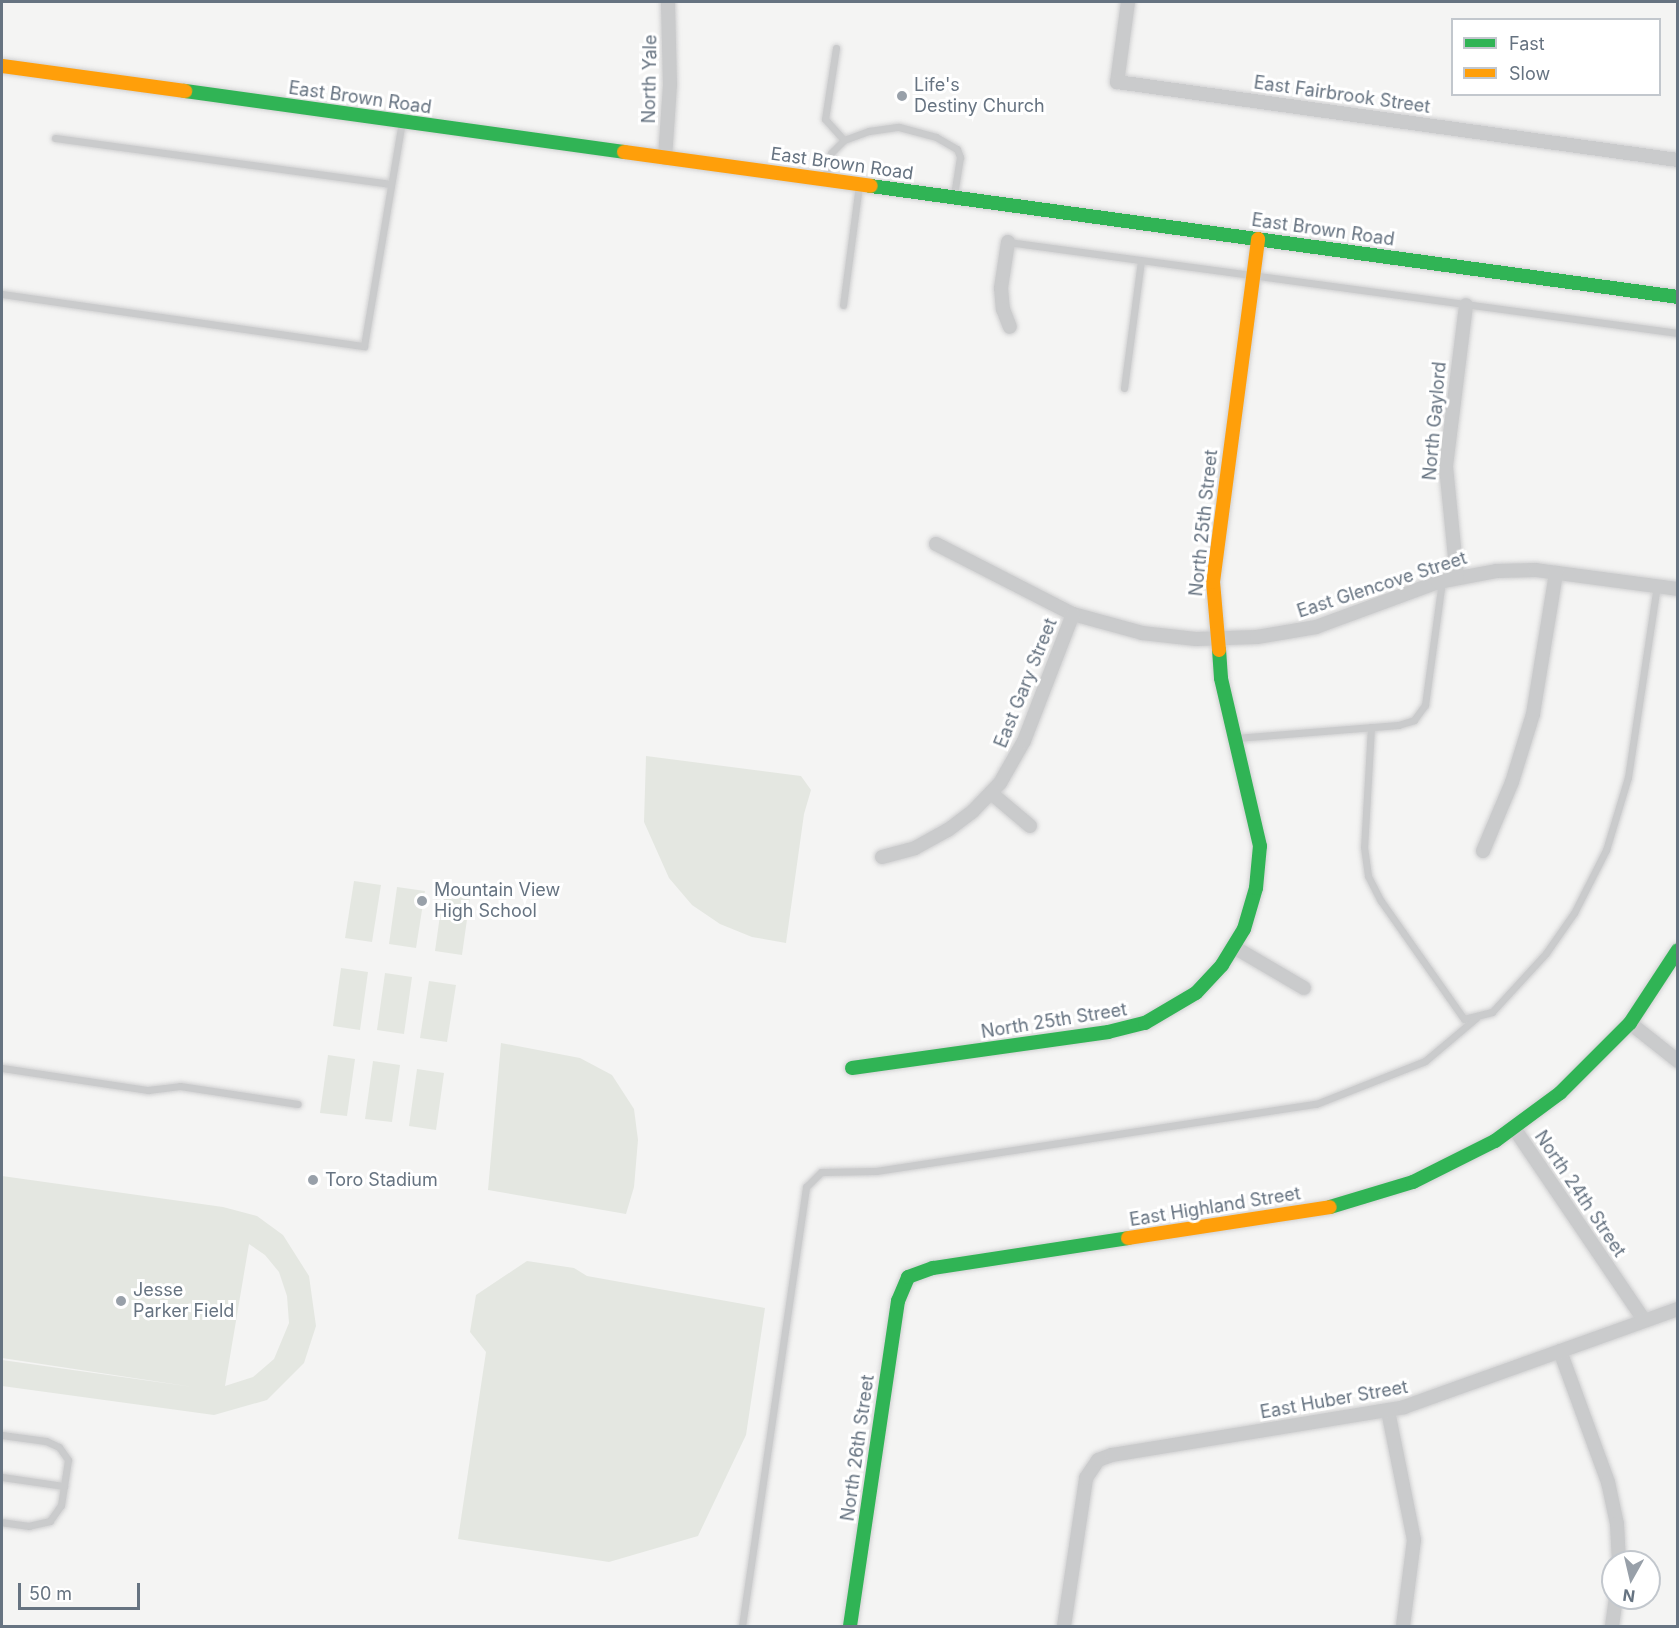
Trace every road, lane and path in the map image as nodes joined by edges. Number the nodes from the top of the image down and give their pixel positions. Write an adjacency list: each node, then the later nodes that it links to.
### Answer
1 (668, 2): 8 (street, North Yale)
2 (1128, 2): 9 (street, East Fairbrook Street)
3 (836, 48): 7 (lane)
4 (2, 66): 5 (street, East Brown Road)
5 (402, 122): 8 (street, East Brown Road); 11 (lane)
6 (55, 138): 11 (lane)
7 (844, 140): 10 (lane); 13 (lane)
8 (665, 158): 10 (street, East Brown Road)
9 (1677, 160)
10 (825, 180): 12 (street, East Brown Road)
11 (391, 184): 18 (lane)
12 (859, 185): 13 (street, East Brown Road); 20 (lane)
13 (954, 198): 14 (street, East Brown Road)
14 (1258, 239): 17 (street, North 25th Street); 19 (street, East Brown Road)
15 (1008, 242): 16 (lane); 22 (street)
16 (1141, 260): 17 (lane); 24 (lane)
17 (1253, 276): 21 (lane); 32 (street, North 25th Street)
18 (2, 294)
19 (1677, 297)
20 (843, 305)
21 (1466, 305): 23 (lane); 27 (street, North Gaylord)
22 (1010, 327)
23 (1677, 333)
24 (1124, 388)
25 (936, 544): 31 (street, East Glencove Street)
26 (1556, 573): 27 (street, East Glencove Street); 29 (street, East Glencove Street); 37 (street)
27 (1457, 577): 28 (street, East Glencove Street)
28 (1442, 581): 32 (street, East Glencove Street); 33 (lane)
29 (1657, 586): 30 (street, East Glencove Street); 42 (lane)
30 (1677, 589)
31 (1073, 614): 32 (street, East Glencove Street); 35 (street, East Gary Street)
32 (1215, 639): 34 (street, North 25th Street)
33 (1371, 727): 34 (lane); 42 (lane)
34 (1236, 738): 39 (street, North 25th Street)
35 (991, 793): 36 (street); 38 (street, East Gary Street)
36 (1030, 826)
37 (1483, 851)
38 (882, 857)
39 (1234, 947): 41 (street); 46 (street, North 25th Street)
40 (1677, 950): 43 (street, North 24th Street)
41 (1304, 988)
42 (1476, 1018): 60 (lane)
43 (1630, 1023): 44 (street); 48 (street, North 24th Street)
44 (1677, 1061)
45 (2, 1068): 47 (lane)
46 (852, 1068)
47 (298, 1104)
48 (1514, 1128): 49 (street, East Highland Street); 51 (street, North 24th Street)
49 (908, 1277): 61 (street, North 26th Street)
50 (1677, 1309): 51 (street, East Huber Street)
51 (1644, 1320): 52 (street, East Huber Street)
52 (1560, 1351): 53 (street, East Huber Street); 58 (street)
53 (1388, 1412): 62 (street, East Huber Street); 63 (street)
54 (2, 1435): 56 (lane)
55 (2, 1477): 56 (lane)
56 (64, 1486): 57 (lane)
57 (2, 1522)
58 (1618, 1550)
59 (1614, 1610): 64 (street)
60 (742, 1626)
61 (850, 1626)
62 (1064, 1626)
63 (1403, 1626)
64 (1612, 1626)

